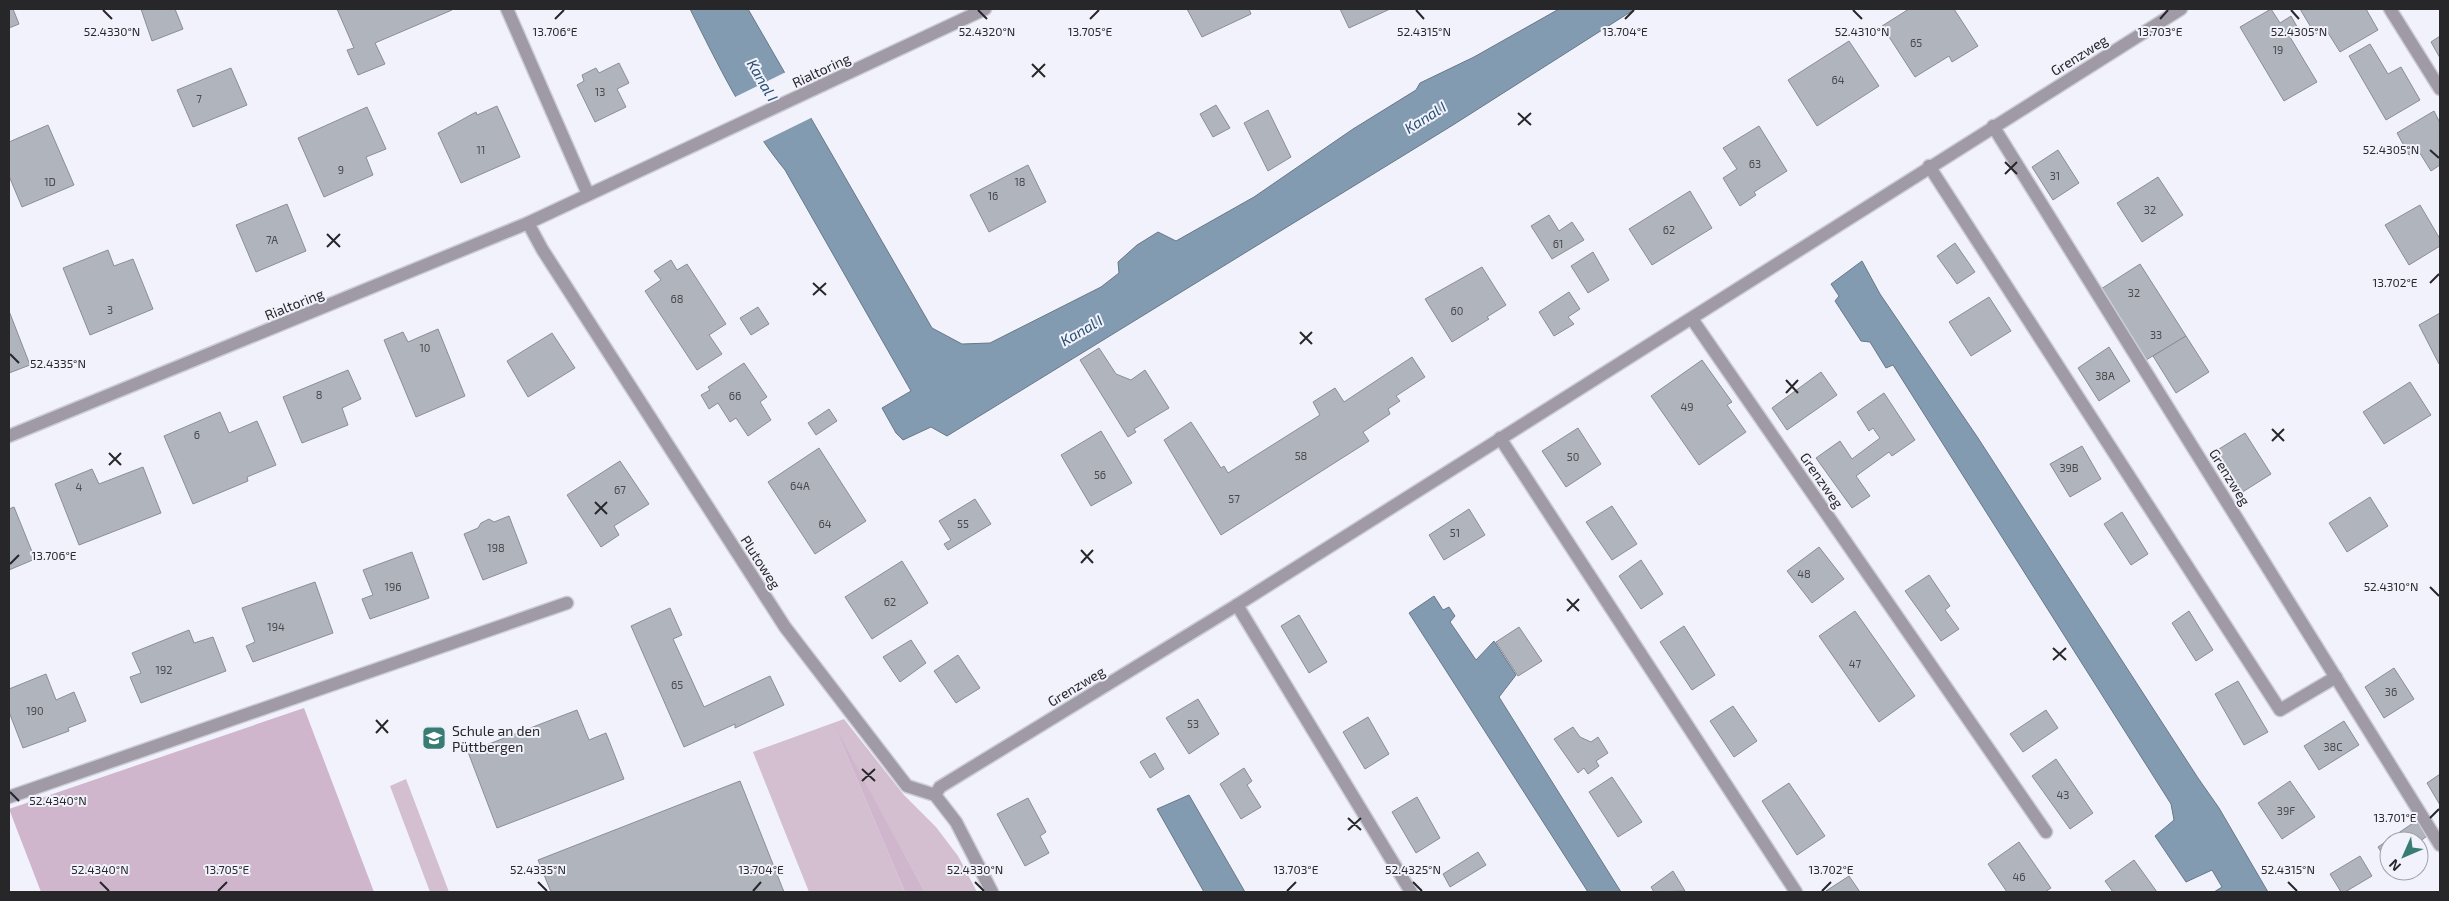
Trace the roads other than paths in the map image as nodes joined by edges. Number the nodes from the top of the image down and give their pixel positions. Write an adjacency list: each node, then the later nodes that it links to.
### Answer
1 (507, 9): 8 (street)
2 (984, 9): 8 (street, Rialtoring)
3 (2181, 9): 6 (street, Grenzweg)
4 (2390, 9): 5 (street)
5 (2440, 89)
6 (1993, 126): 7 (street, Grenzweg); 15 (street, Grenzweg)
7 (1930, 166): 10 (street, Grenzweg); 15 (street)
8 (588, 194): 9 (street, Rialtoring)
9 (528, 223): 11 (street, Rialtoring); 16 (street, Plutoweg)
10 (1692, 319): 12 (street, Grenzweg); 18 (street, Grenzweg)
11 (9, 436)
12 (1500, 438): 14 (street, Grenzweg); 22 (street)
13 (567, 603): 17 (street)
14 (1237, 605): 16 (street, Grenzweg); 21 (street)
15 (2336, 677): 19 (street, Grenzweg)
16 (935, 795): 20 (street)
17 (9, 797)
18 (2046, 832)
19 (2440, 845)
20 (992, 892)
21 (1411, 892)
22 (1796, 892)

